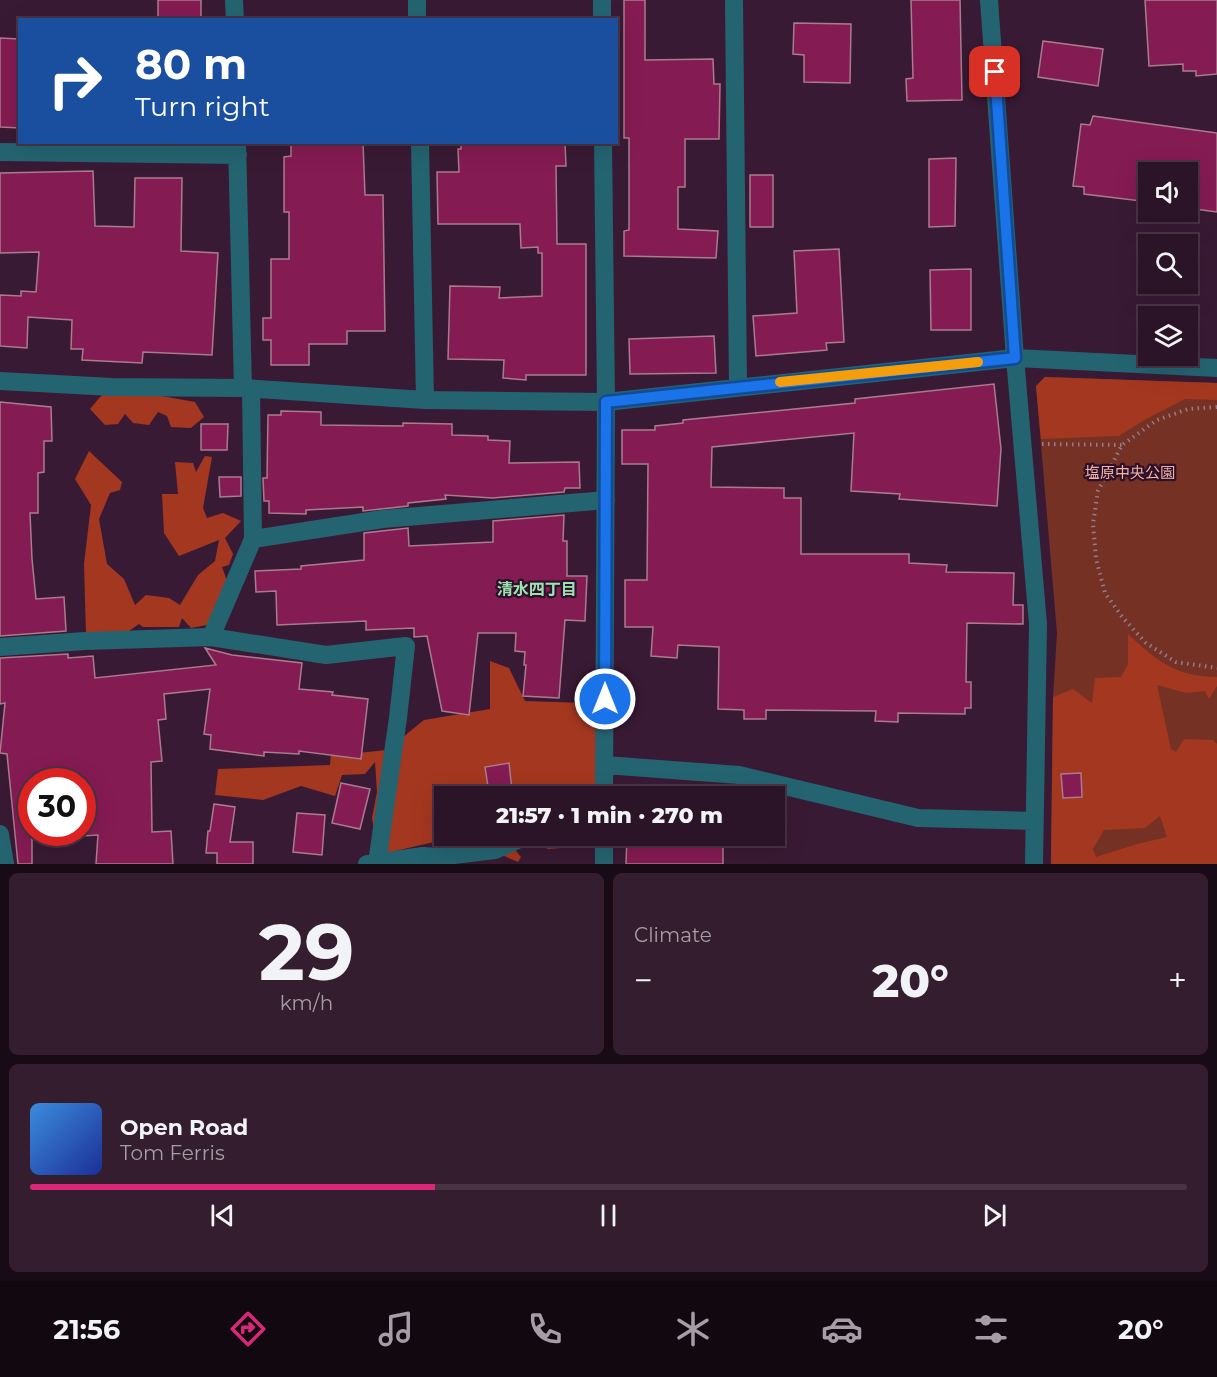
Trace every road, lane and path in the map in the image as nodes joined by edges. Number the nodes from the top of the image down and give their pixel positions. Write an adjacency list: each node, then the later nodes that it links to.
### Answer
1 (234, 0): 6 (street)
2 (417, 0): 7 (street)
3 (602, 0): 8 (street)
4 (734, 0): 16 (street)
5 (989, 0): 13 (street)
6 (235, 18)
7 (417, 18)
8 (602, 18)
9 (420, 144): 18 (street)
10 (603, 144): 19 (street)
11 (238, 149): 12 (street); 17 (street)
12 (0, 152)
13 (1015, 358): 14 (street); 16 (street); 21 (street)
14 (1217, 368)
15 (0, 381): 17 (street)
16 (738, 387): 19 (street)
17 (247, 389): 18 (street); 24 (street)
18 (424, 399): 19 (street)
19 (606, 402): 23 (street)
20 (1217, 407): 22 (path)
21 (1023, 444): 22 (path); 30 (street)
22 (1122, 445): 27 (path)
23 (606, 500): 24 (street); 28 (street)
24 (253, 539): 25 (street)
25 (212, 637): 26 (street); 34 (street)
26 (0, 647)
27 (1217, 668)
28 (605, 765): 29 (street); 30 (street)
29 (604, 786)
30 (1035, 821): 37 (street)
31 (0, 834): 35 (street)
32 (504, 846): 34 (street)
33 (604, 846): 36 (street)
34 (372, 863)
35 (5, 864)
36 (604, 864)
37 (1034, 864)

